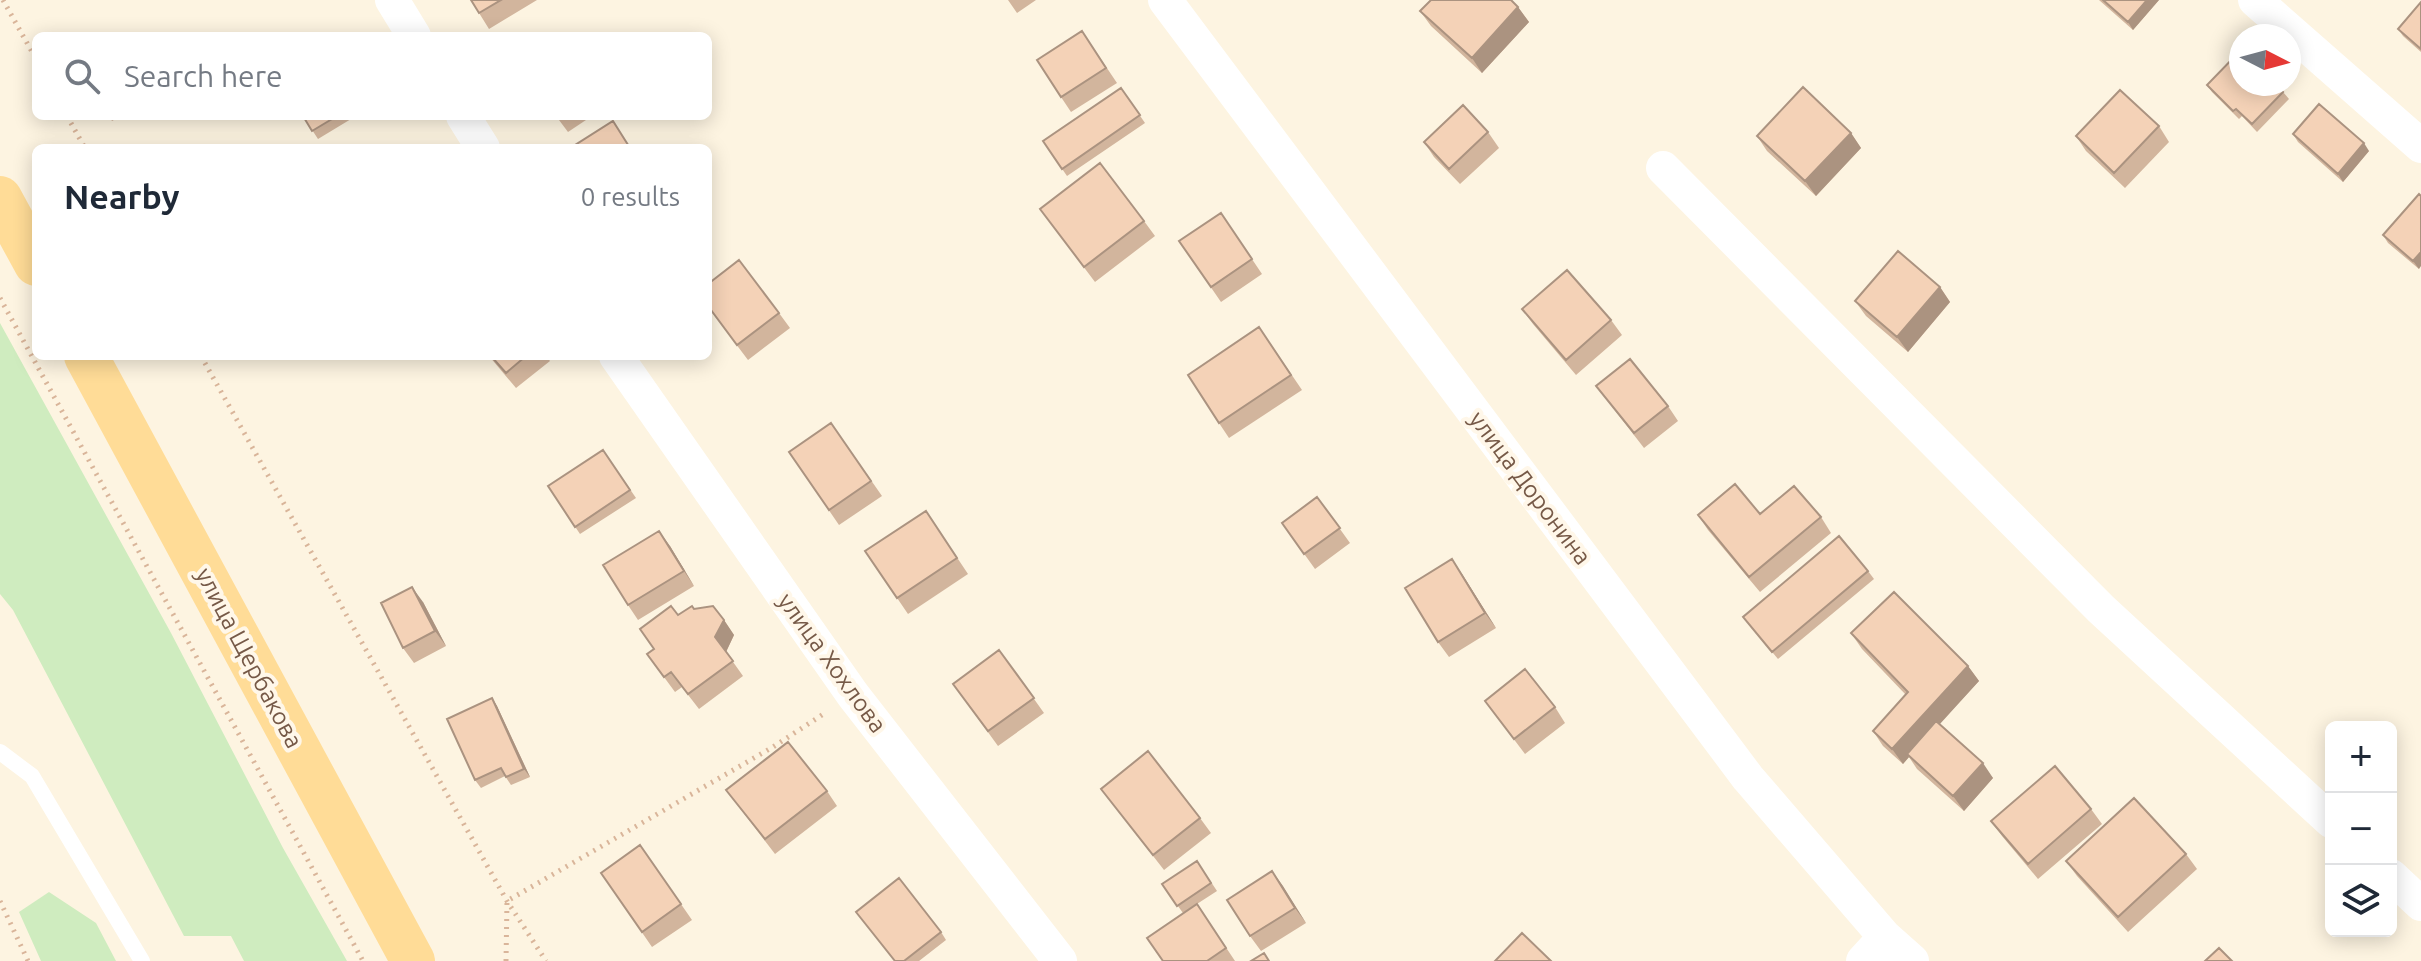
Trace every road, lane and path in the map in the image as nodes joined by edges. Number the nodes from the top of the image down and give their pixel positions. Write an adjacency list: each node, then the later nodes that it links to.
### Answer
1 (3, 0): 6 (path)
2 (392, 0): 5 (street)
3 (1165, 0): 28 (street, улица Доронина)
4 (2255, 0): 11 (street)
5 (412, 32)
6 (32, 52)
7 (69, 120): 9 (path)
8 (466, 120): 10 (street)
9 (83, 144)
10 (480, 144)
11 (2421, 146)
12 (1663, 168): 23 (street)
13 (0, 198): 14 (main road)
14 (32, 257)
15 (0, 298): 16 (path)
16 (32, 356)
17 (34, 360): 31 (path)
18 (88, 360): 32 (main road, улица Щербакова)
19 (203, 360): 26 (path)
20 (619, 360): 21 (street, улица Хохлова)
21 (853, 695): 26 (path); 35 (street, улица Хохлова)
22 (0, 752): 30 (lane)
23 (2325, 815)
24 (2397, 882): 27 (street)
25 (0, 901): 29 (path)
26 (507, 901): 33 (path); 34 (path)
27 (2421, 904)
28 (1874, 949): 36 (street, улица Доронина)
29 (28, 961)
30 (142, 961)
31 (363, 961)
32 (413, 961)
33 (506, 961)
34 (546, 961)
35 (1060, 961)
36 (1912, 961)

